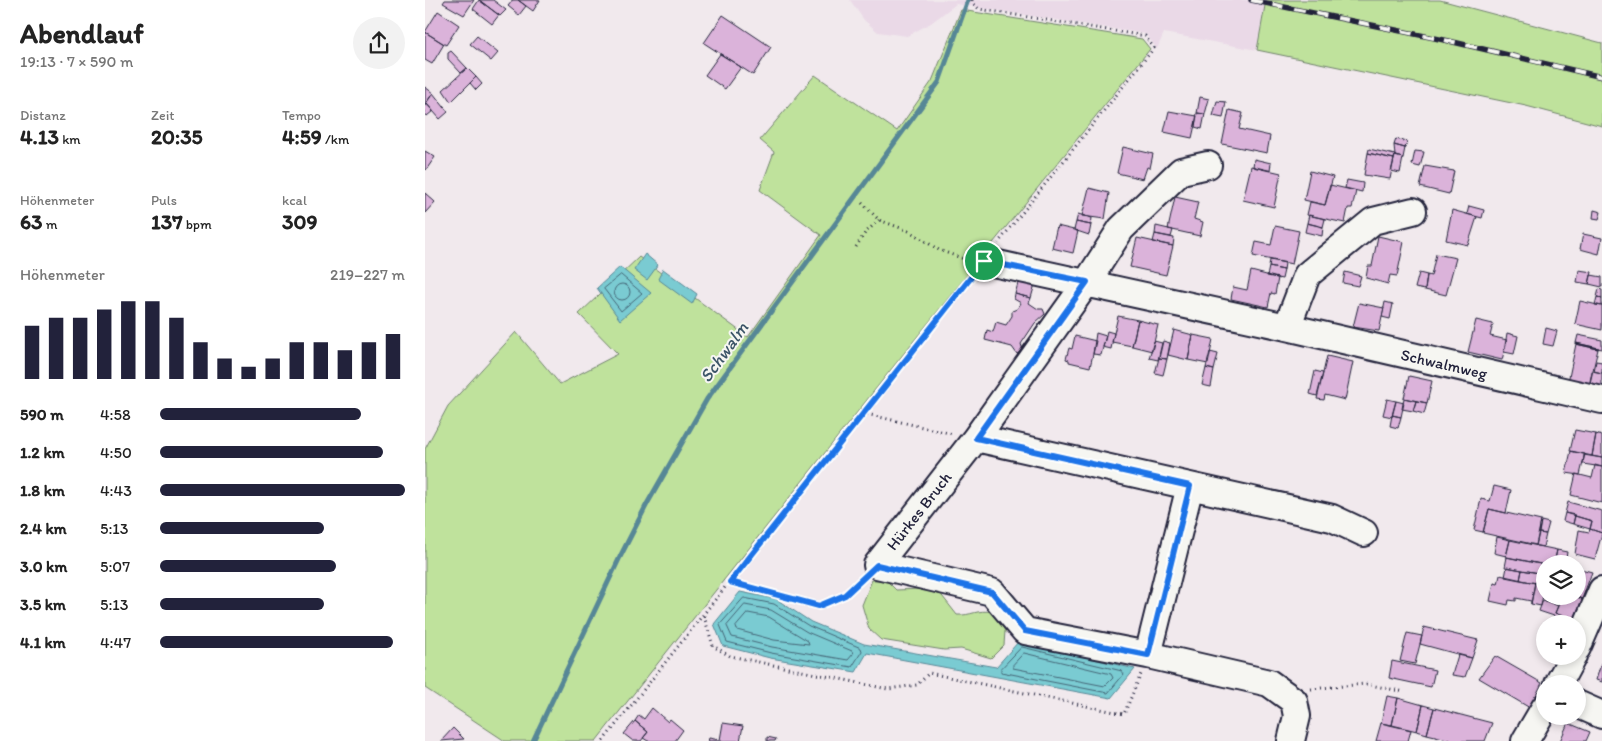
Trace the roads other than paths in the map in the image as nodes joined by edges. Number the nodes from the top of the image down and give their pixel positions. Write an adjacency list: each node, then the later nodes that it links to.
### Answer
1 (1208, 165): 4 (street)
2 (1413, 211): 5 (street)
3 (982, 263): 4 (street, Schwalmweg)
4 (1087, 282): 5 (street, Schwalmweg); 7 (street, Hürkes Bruch)
5 (1287, 327): 6 (street, Schwalmweg)
6 (1602, 400)
7 (976, 438): 8 (street); 12 (street, Hürkes Bruch)
8 (1190, 486): 9 (street); 12 (street)
9 (1363, 533)
10 (1602, 590): 11 (street)
11 (1586, 627)
12 (1148, 655): 16 (street, Hürkes Bruch)
13 (1586, 708): 14 (street)
14 (1602, 715)
15 (1536, 722): 17 (street)
16 (1291, 741)
17 (1525, 741)

